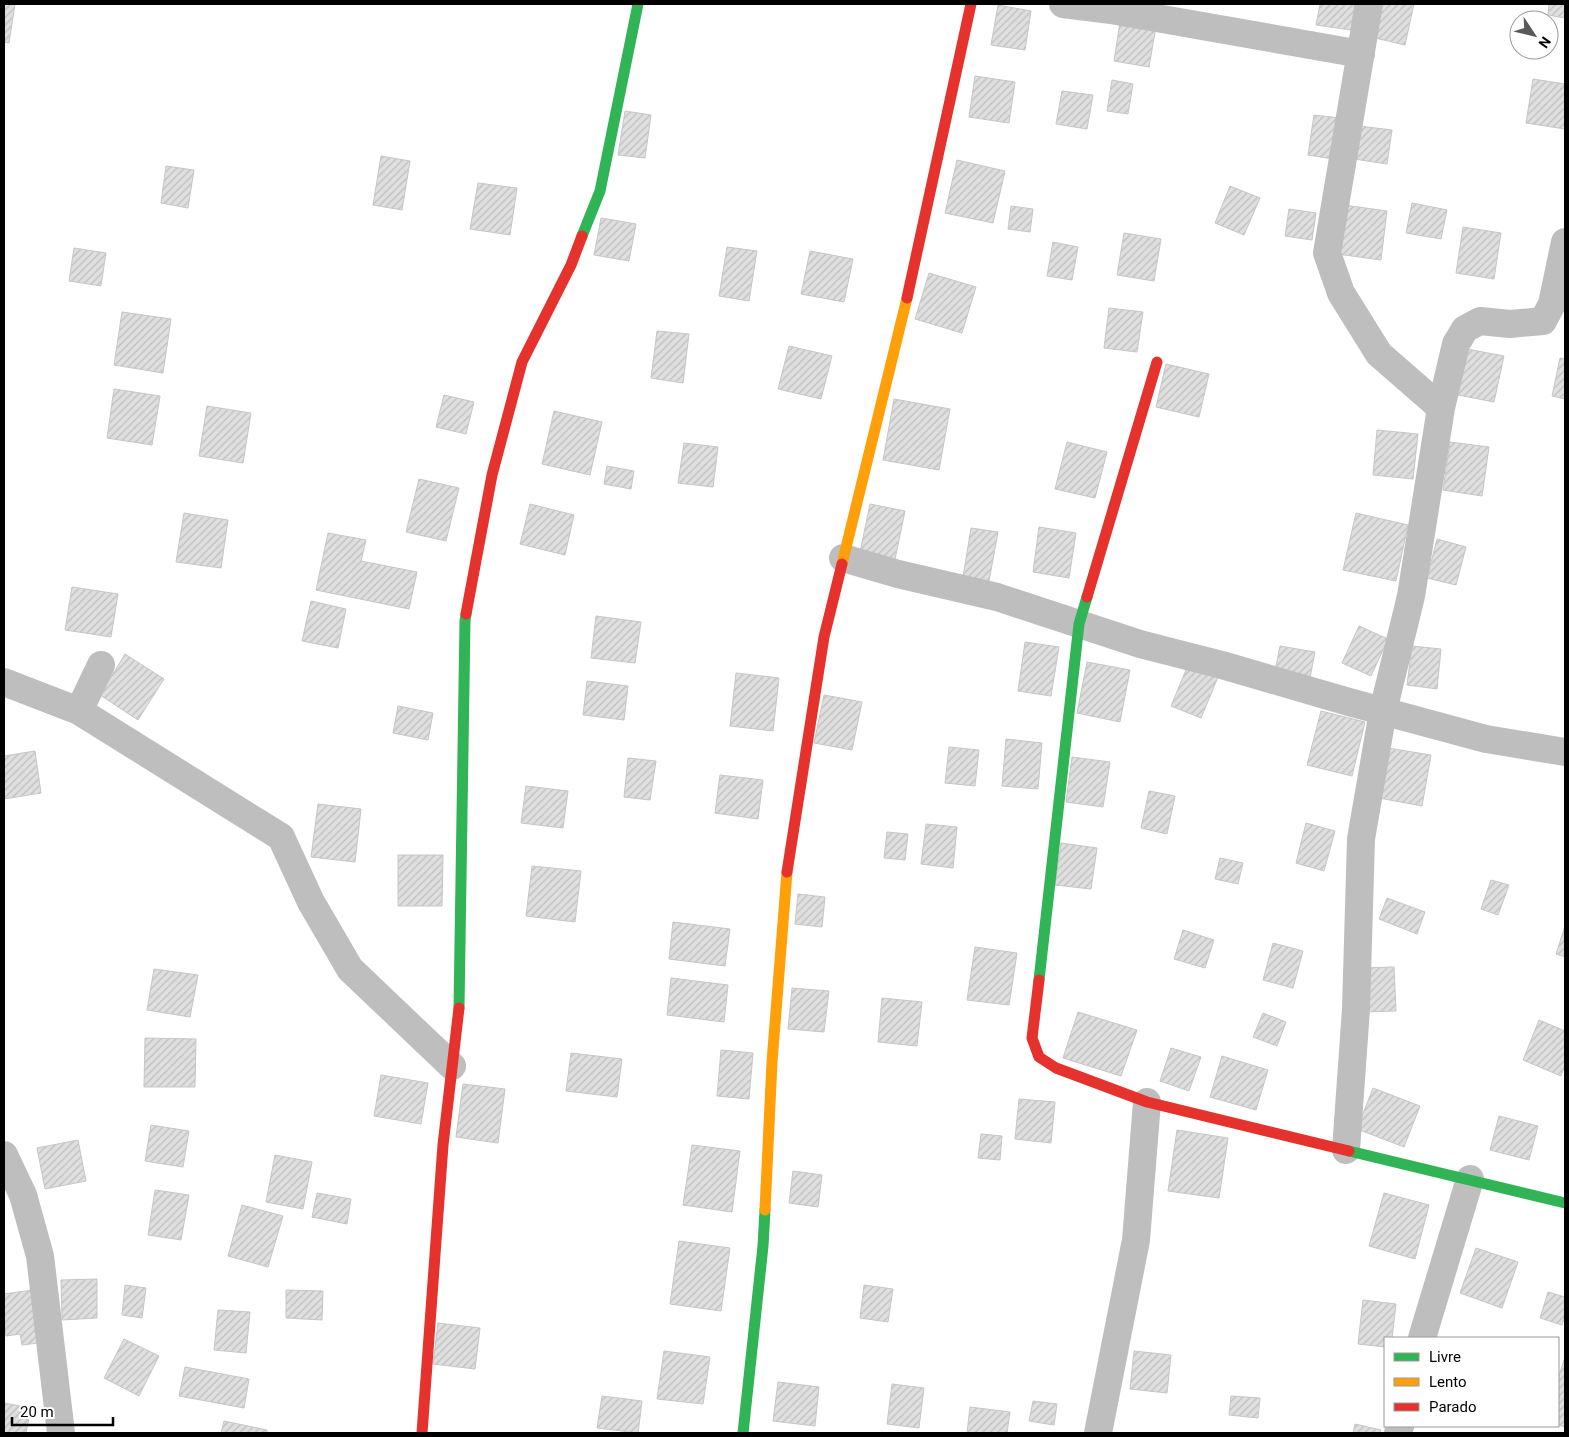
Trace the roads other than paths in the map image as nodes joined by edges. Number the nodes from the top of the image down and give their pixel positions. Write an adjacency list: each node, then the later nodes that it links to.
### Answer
1 (638, 4): 16 (street)
2 (970, 4): 9 (street)
3 (1063, 4): 5 (street)
4 (1369, 4): 5 (street)
5 (1361, 54): 8 (street)
6 (1565, 242): 8 (street)
7 (1157, 362): 10 (street)
8 (1441, 408): 14 (street)
9 (844, 558): 10 (street); 25 (street)
10 (1080, 624): 14 (street); 17 (street)
11 (101, 665): 13 (street)
12 (4, 682): 13 (street)
13 (79, 711): 16 (street)
14 (1383, 711): 15 (street); 18 (street)
15 (1565, 752)
16 (452, 1066): 24 (street)
17 (1147, 1102): 18 (street); 26 (street)
18 (1346, 1150): 20 (street)
19 (4, 1155): 23 (street)
20 (1470, 1179): 21 (street); 22 (street)
21 (1565, 1203)
22 (1422, 1337)
23 (61, 1433)
24 (422, 1433)
25 (743, 1433)
26 (1098, 1433)

